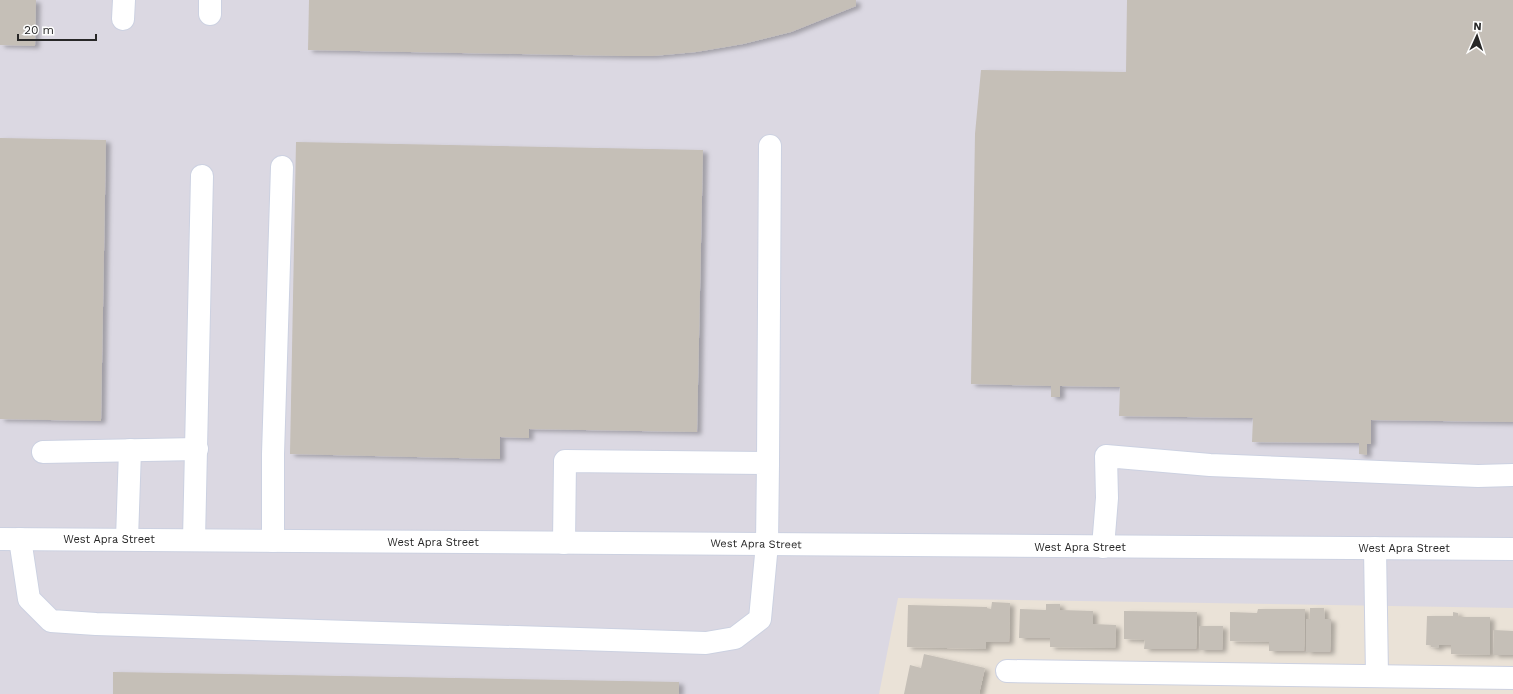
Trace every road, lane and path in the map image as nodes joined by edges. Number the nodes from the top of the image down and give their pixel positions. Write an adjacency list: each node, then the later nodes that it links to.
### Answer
1 (770, 146): 7 (street)
2 (282, 167): 12 (street)
3 (202, 176): 4 (street)
4 (197, 449): 5 (street); 11 (street)
5 (130, 450): 6 (street); 10 (street)
6 (43, 452)
7 (768, 463): 13 (street); 14 (street)
8 (1513, 475): 15 (street)
9 (10, 539): 10 (street, West Apra Street); 14 (street)
10 (127, 540): 11 (street, West Apra Street)
11 (194, 540): 12 (street, West Apra Street)
12 (273, 541): 13 (street, West Apra Street)
13 (564, 543): 14 (street, West Apra Street)
14 (767, 544): 15 (street, West Apra Street)
15 (1103, 547): 16 (street, West Apra Street)
16 (1375, 548): 17 (street, West Apra Street); 19 (street)
17 (1513, 549)
18 (1007, 671): 19 (street)
19 (1377, 676): 20 (street)
20 (1513, 678)

